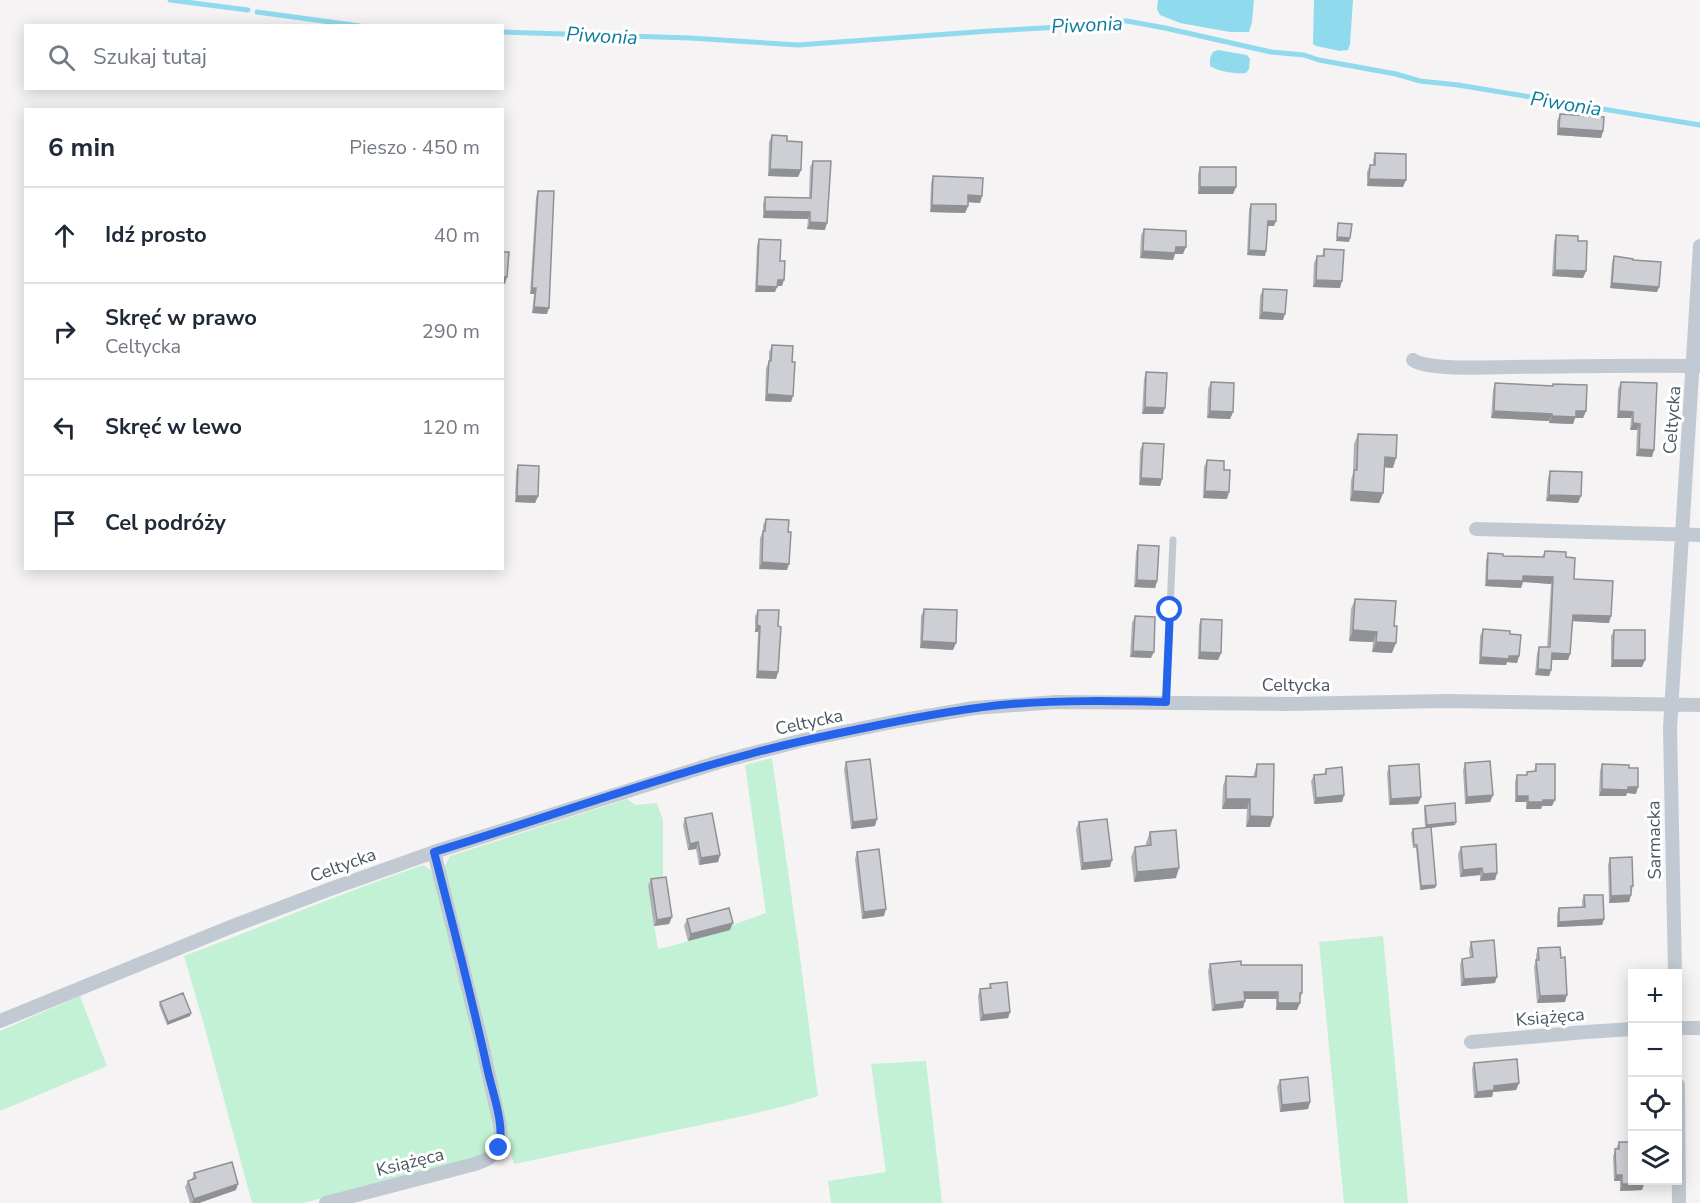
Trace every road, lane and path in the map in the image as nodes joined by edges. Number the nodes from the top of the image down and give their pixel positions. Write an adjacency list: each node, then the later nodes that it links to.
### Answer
1 (1700, 246): 3 (street, Celtycka)
2 (1413, 360): 3 (street)
3 (1697, 366): 5 (street, Celtycka)
4 (1476, 529): 5 (street)
5 (1682, 534): 6 (street); 9 (street, Celtycka)
6 (1700, 535)
7 (1173, 540): 8 (lane)
8 (1166, 702): 9 (street, Celtycka); 11 (street, Celtycka)
9 (1672, 705): 10 (street, Celtycka); 12 (street, Sarmacka)
10 (1700, 705)
11 (434, 852): 13 (street, Celtycka); 19 (street, Książęca)
12 (1675, 969)
13 (0, 1021)
14 (1682, 1028): 15 (street)
15 (1700, 1028)
16 (1628, 1029): 17 (street, Książęca)
17 (1471, 1042)
18 (1678, 1131): 20 (street)
19 (326, 1203)
20 (1679, 1203)

